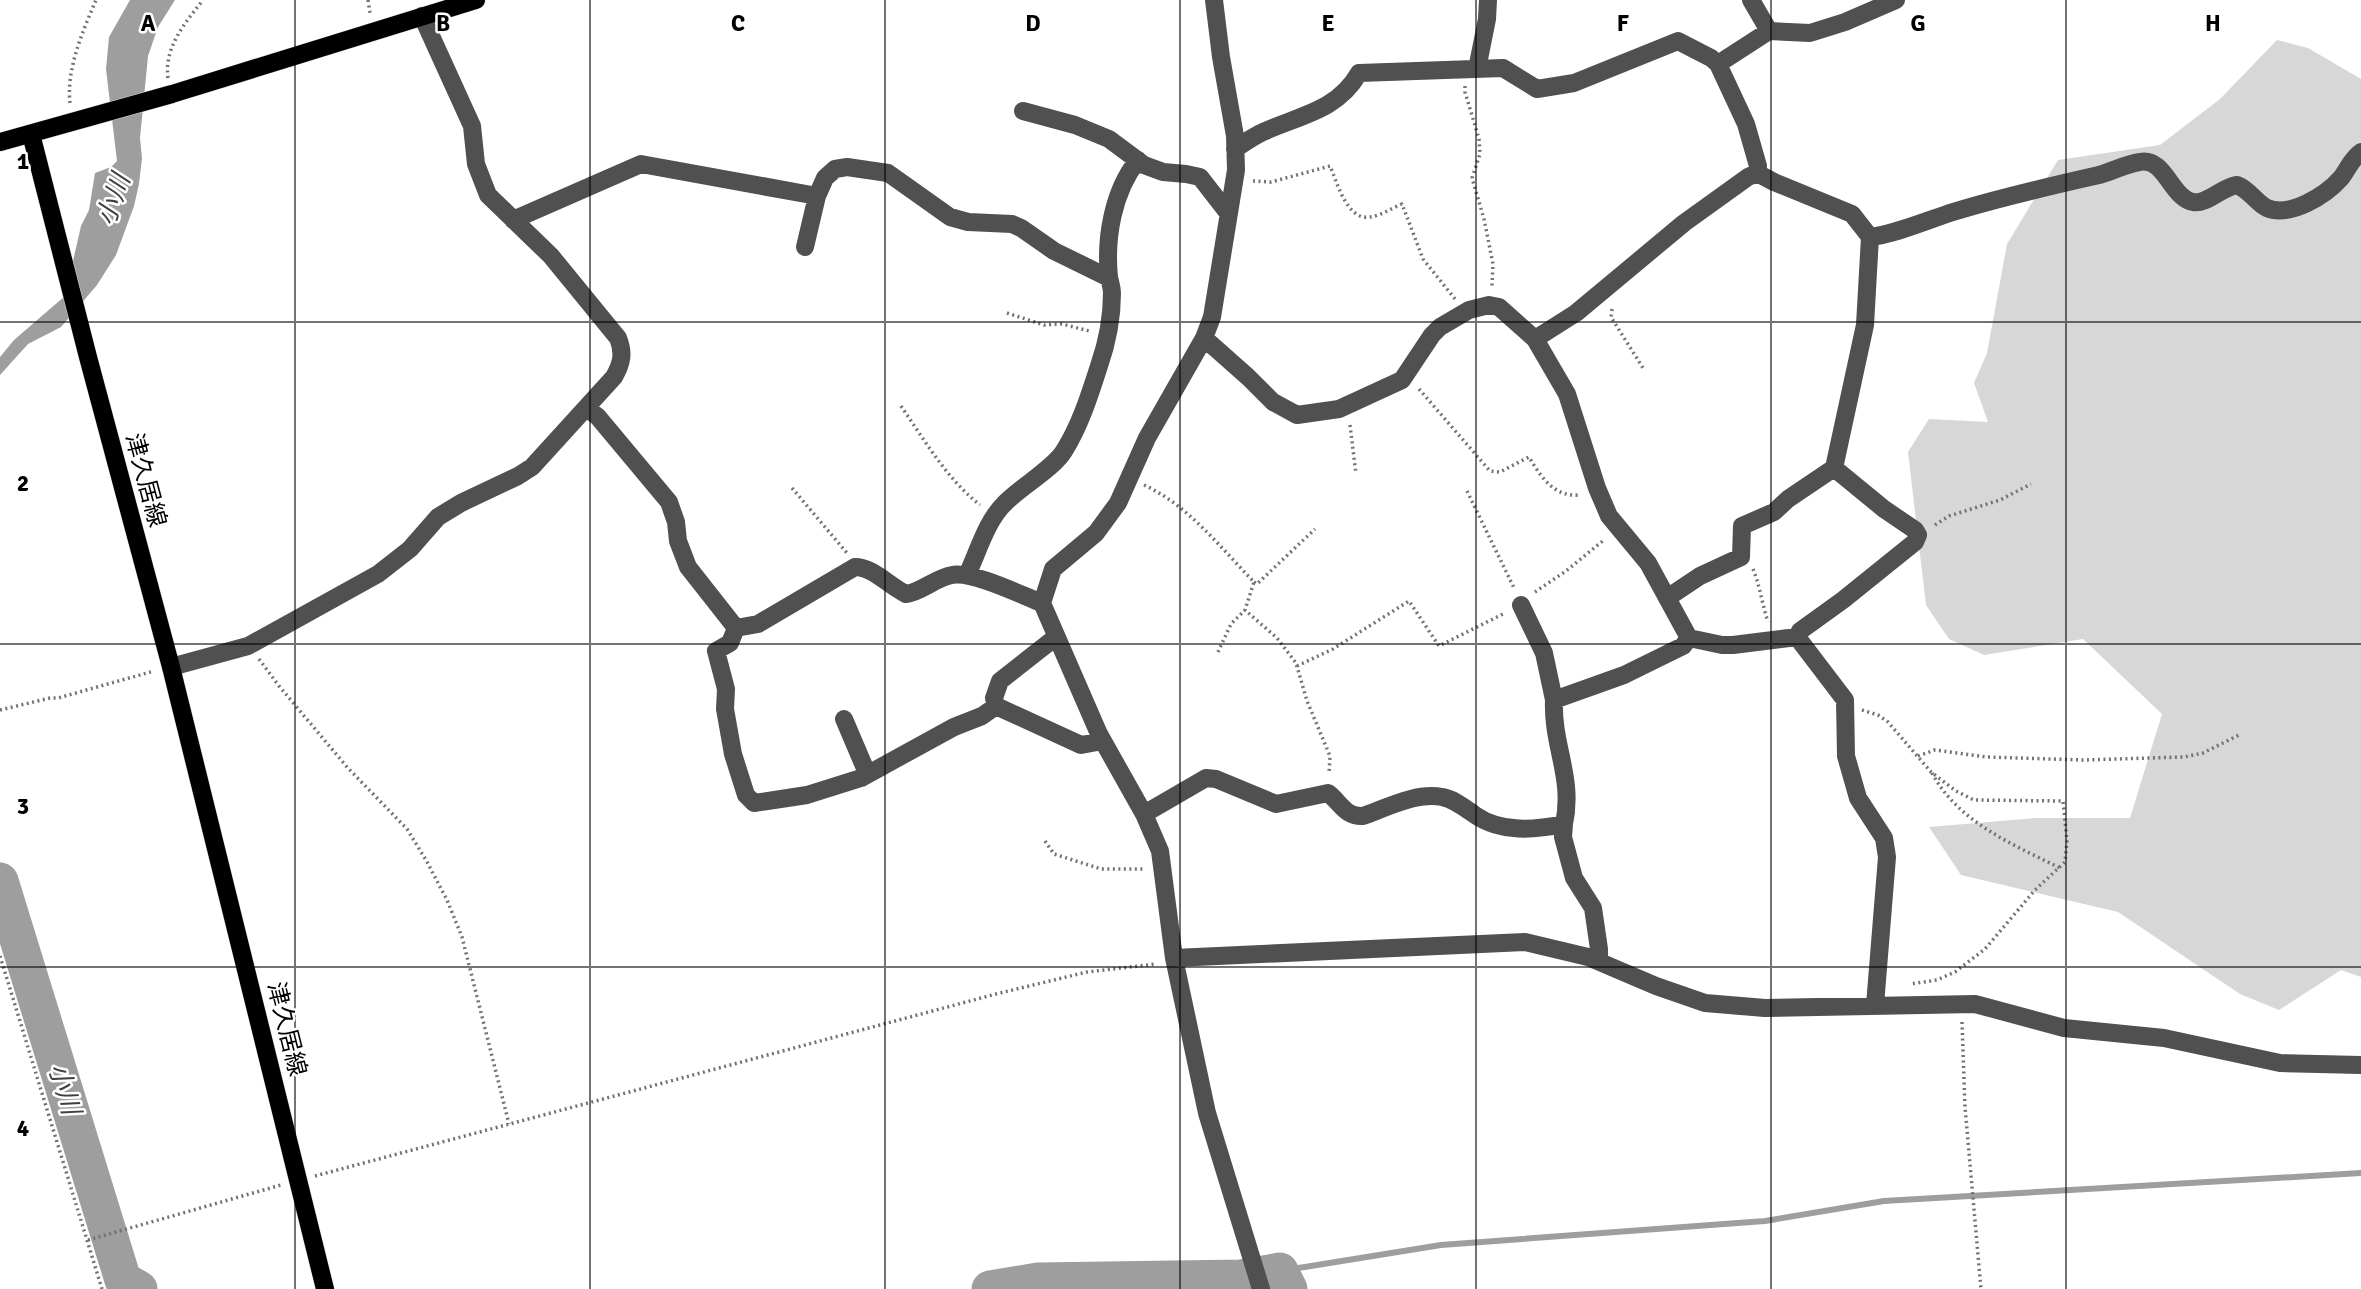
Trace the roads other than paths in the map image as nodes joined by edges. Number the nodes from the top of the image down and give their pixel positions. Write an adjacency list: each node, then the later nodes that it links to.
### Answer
1 (476, 0): 6 (main road)
2 (1214, 0): 13 (street)
3 (1488, 0): 9 (street)
4 (1751, 0): 7 (street)
5 (1896, 0): 7 (street)
6 (422, 16): 11 (main road); 19 (street)
7 (1769, 31): 8 (street)
8 (1718, 64): 9 (street); 16 (street)
9 (1473, 70): 13 (street)
10 (1023, 111): 15 (street)
11 (32, 134): 12 (main road); 35 (main road, 津久居線)
12 (0, 142)
13 (1235, 149): 18 (street)
14 (2361, 152): 20 (street)
15 (1139, 160): 18 (street); 22 (street)
16 (1757, 173): 20 (street); 24 (street)
17 (817, 196): 19 (street); 21 (street); 22 (street)
18 (1228, 213): 23 (street)
19 (513, 220): 25 (street)
20 (1870, 237): 26 (street)
21 (805, 247)
22 (1110, 278): 27 (street)
23 (1204, 338): 24 (street); 29 (street)
24 (1535, 339): 28 (street)
25 (587, 408): 31 (street); 35 (street)
26 (1834, 468): 28 (street); 33 (street)
27 (967, 575): 29 (street); 31 (street)
28 (1667, 598): 34 (street)
29 (1042, 603): 32 (street)
30 (1521, 603): 36 (street)
31 (736, 628): 40 (street)
32 (1056, 637): 37 (street); 39 (street)
33 (1797, 637): 34 (street); 45 (street)
34 (1689, 638): 36 (street)
35 (171, 667): 47 (main road, 津久居線)
36 (1554, 701): 42 (street)
37 (996, 706): 39 (street); 40 (street)
38 (844, 719): 40 (street)
39 (1103, 741): 41 (street)
40 (867, 773)
41 (1144, 814): 42 (street); 43 (street)
42 (1564, 824): 44 (street)
43 (1174, 960): 44 (street); 48 (street)
44 (1599, 961): 45 (street)
45 (1875, 1005): 46 (street)
46 (2361, 1065)
47 (325, 1289)
48 (1261, 1289)

